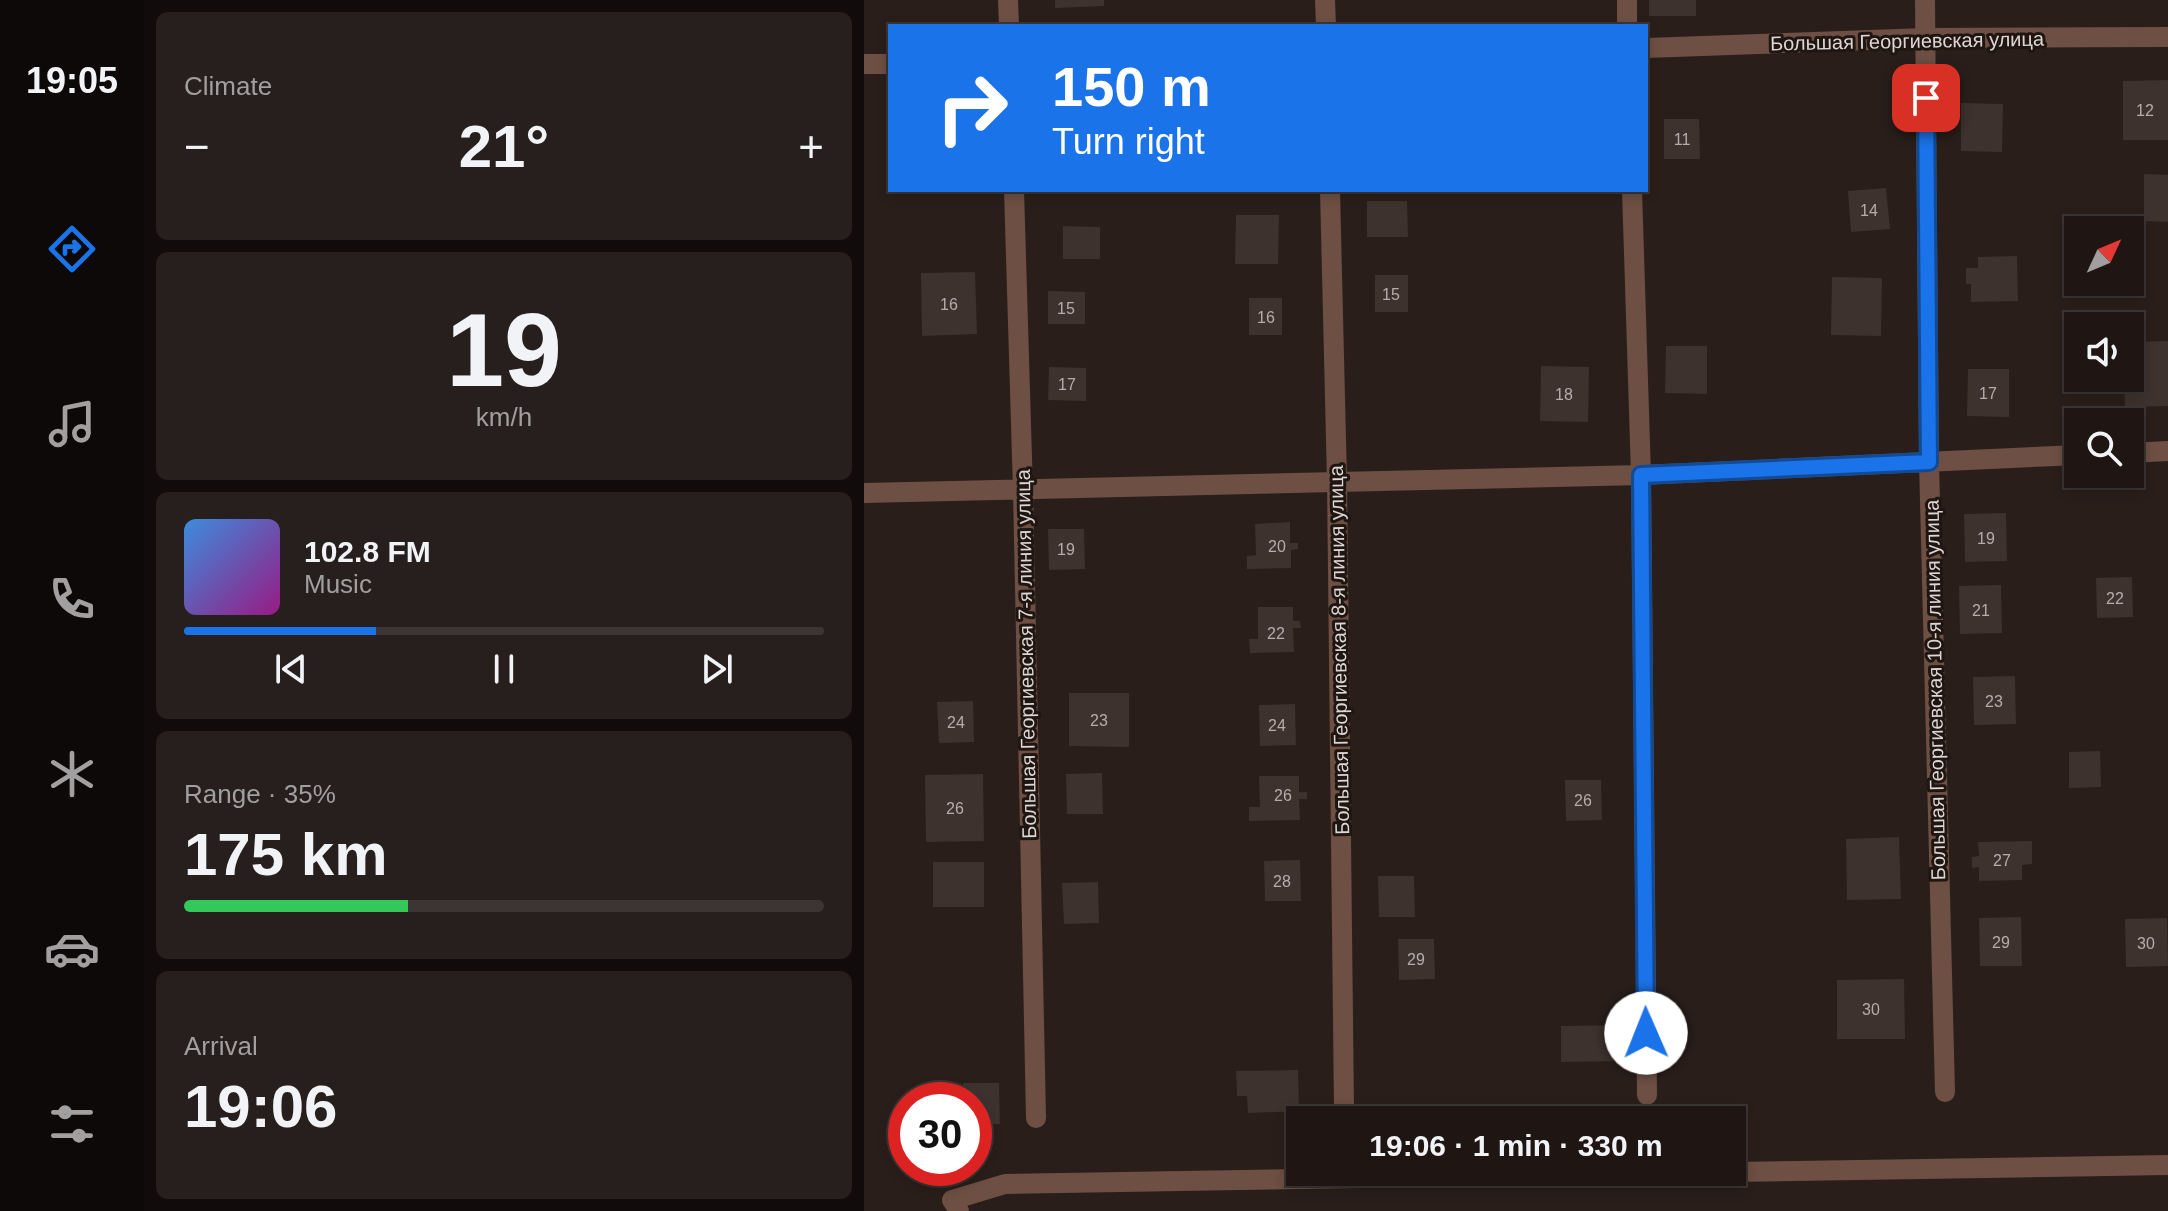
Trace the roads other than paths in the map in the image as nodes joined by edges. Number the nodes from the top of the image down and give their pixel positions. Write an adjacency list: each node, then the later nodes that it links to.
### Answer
1 (1008, 0): 5 (street)
2 (1325, 0): 6 (street)
3 (1627, 0): 7 (street)
4 (1925, 0): 9 (street, Большая Георгиевская 10-я линия улица)
5 (1009, 24)
6 (1326, 24)
7 (1627, 24)
8 (2168, 37): 9 (street, Большая Георгиевская улица)
9 (1926, 38): 10 (street, Большая Георгиевская улица); 19 (street, Большая Георгиевская 10-я линия улица)
10 (1648, 48)
11 (864, 64): 12 (street)
12 (888, 64)
13 (1014, 192): 22 (street, Большая Георгиевская 7-я линия улица)
14 (1330, 192): 21 (street, Большая Георгиевская 8-я линия улица)
15 (1632, 192): 20 (street)
16 (2168, 451): 17 (street)
17 (2144, 452)
18 (2064, 456): 19 (street)
19 (1929, 462): 20 (street); 24 (street, Большая Георгиевская 10-я линия улица)
20 (1641, 475): 21 (street); 25 (street)
21 (1337, 481): 22 (street); 26 (street, Большая Георгиевская 8-я линия улица)
22 (1023, 491): 23 (street); 27 (street, Большая Георгиевская 7-я линия улица)
23 (864, 493)
24 (1945, 1092)
25 (1647, 1095)
26 (1344, 1106)
27 (1036, 1118)
28 (2168, 1165): 29 (street)
29 (1746, 1172)
30 (1286, 1179): 31 (street)
31 (959, 1211)

